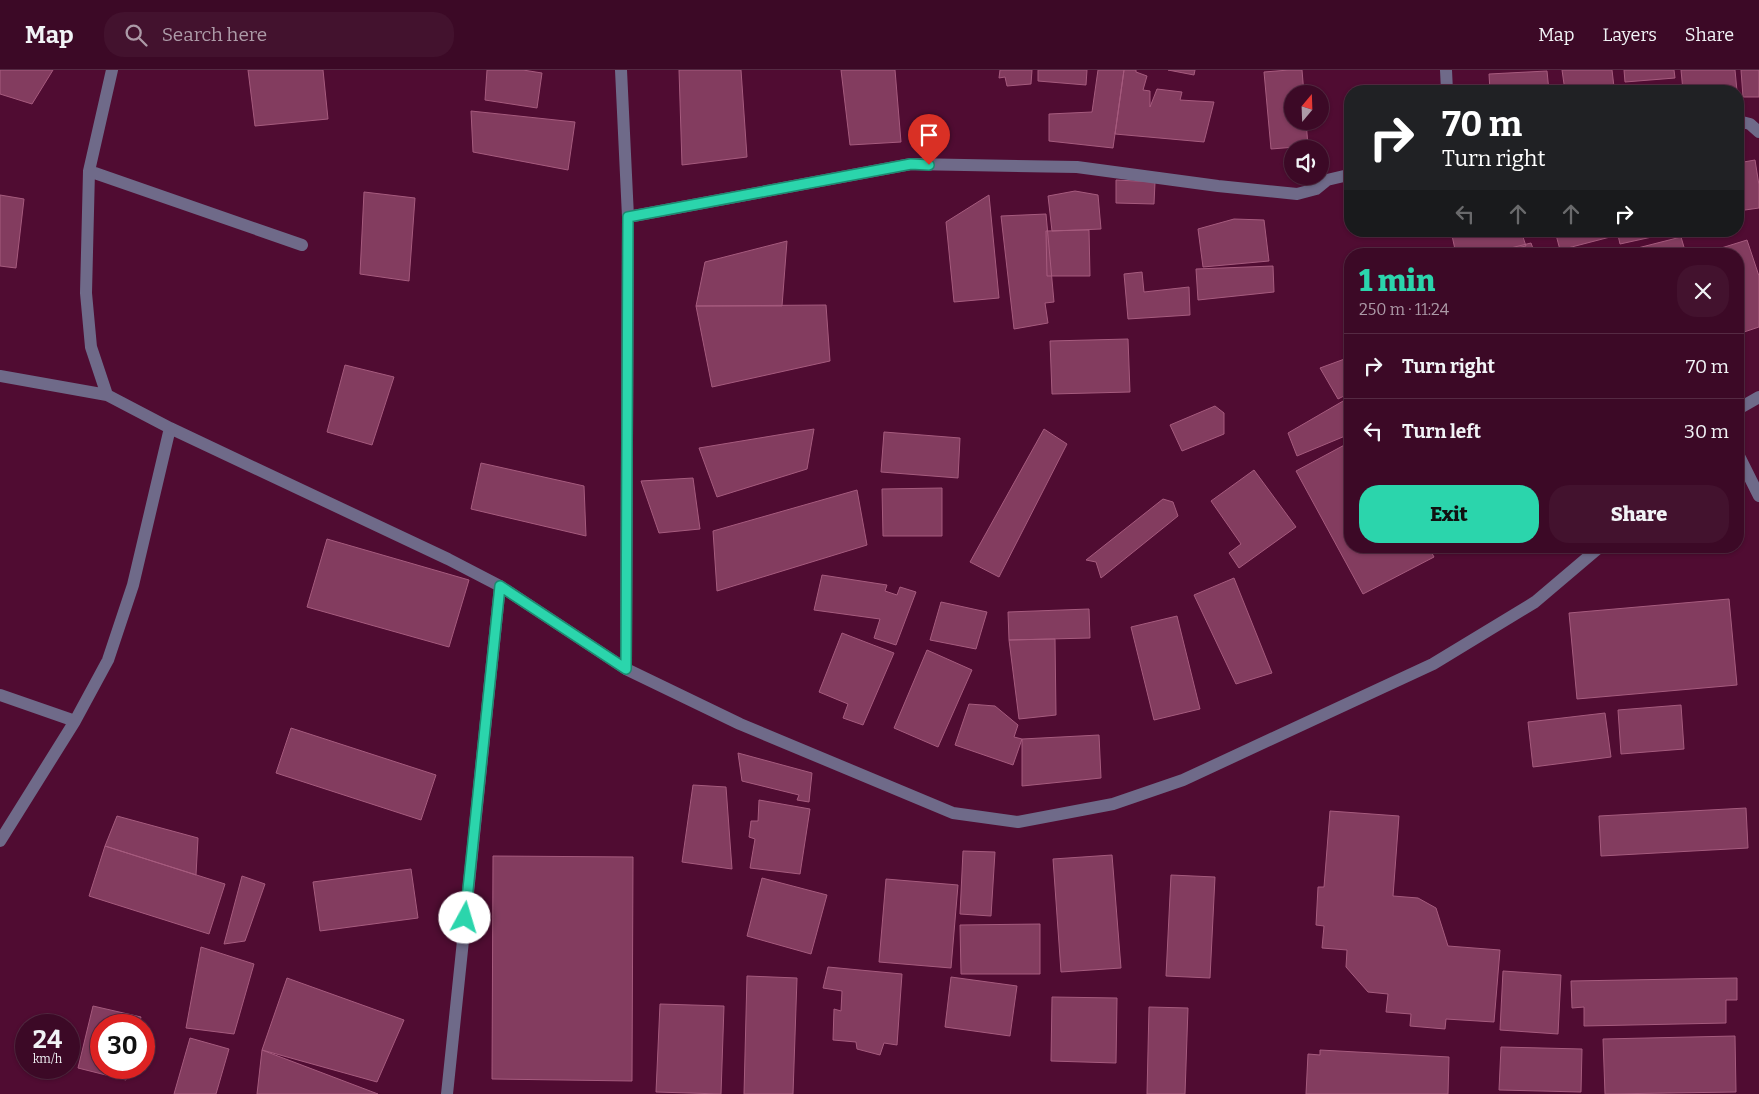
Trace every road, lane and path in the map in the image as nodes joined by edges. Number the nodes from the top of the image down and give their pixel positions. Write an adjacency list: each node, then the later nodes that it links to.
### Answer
1 (112, 70): 7 (street)
2 (621, 70): 9 (street)
3 (1446, 70): 4 (street)
4 (1446, 85)
5 (1744, 122): 6 (street)
6 (1759, 132)
7 (89, 171): 10 (street); 12 (street)
8 (1344, 176): 9 (street)
9 (628, 217): 20 (street)
10 (302, 245)
11 (0, 376): 12 (street)
12 (107, 395): 15 (street)
13 (1759, 397): 14 (street)
14 (1744, 406)
15 (170, 428): 19 (street); 22 (street)
16 (1744, 466): 17 (street)
17 (1759, 496)
18 (1593, 553): 20 (street)
19 (500, 586): 20 (street); 24 (street)
20 (626, 669)
21 (0, 695): 22 (street)
22 (75, 721): 23 (street)
23 (0, 841)
24 (447, 1094)

